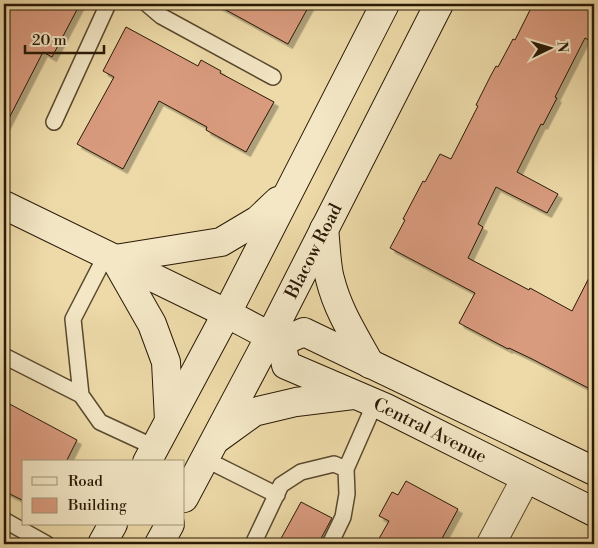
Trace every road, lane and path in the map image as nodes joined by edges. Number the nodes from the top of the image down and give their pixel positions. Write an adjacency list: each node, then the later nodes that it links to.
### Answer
1 (108, 4): 6 (lane)
2 (147, 4): 5 (lane)
3 (385, 4): 7 (main road)
4 (439, 4): 9 (main road, Blacow Road)
5 (273, 77)
6 (54, 122)
7 (289, 190): 10 (main road); 11 (main road)
8 (4, 205): 10 (main road)
9 (324, 229): 12 (main road, Blacow Road); 14 (main road)
10 (110, 257): 11 (main road); 15 (lane); 17 (main road)
11 (226, 313): 12 (main road); 17 (main road)
12 (275, 339): 14 (main road, Central Avenue); 16 (main road, Central Avenue); 18 (main road, Blacow Road)
13 (4, 356): 15 (lane)
14 (370, 364): 21 (main road, Central Avenue)
15 (81, 395): 19 (lane)
16 (366, 399): 18 (main road); 20 (lane); 22 (main road, Central Avenue)
17 (169, 420): 19 (main road)
18 (209, 450): 23 (lane); 24 (main road, Blacow Road)
19 (150, 454)
20 (346, 469): 23 (lane); 33 (lane)
21 (594, 471)
22 (526, 478): 25 (main road, Central Avenue); 34 (main road)
23 (276, 495): 32 (lane)
24 (185, 496)
25 (594, 512)
26 (4, 520): 29 (lane)
27 (112, 526): 30 (main road)
28 (169, 526): 31 (main road)
29 (48, 544)
30 (102, 544)
31 (159, 544)
32 (253, 544)
33 (330, 544)
34 (491, 544)

